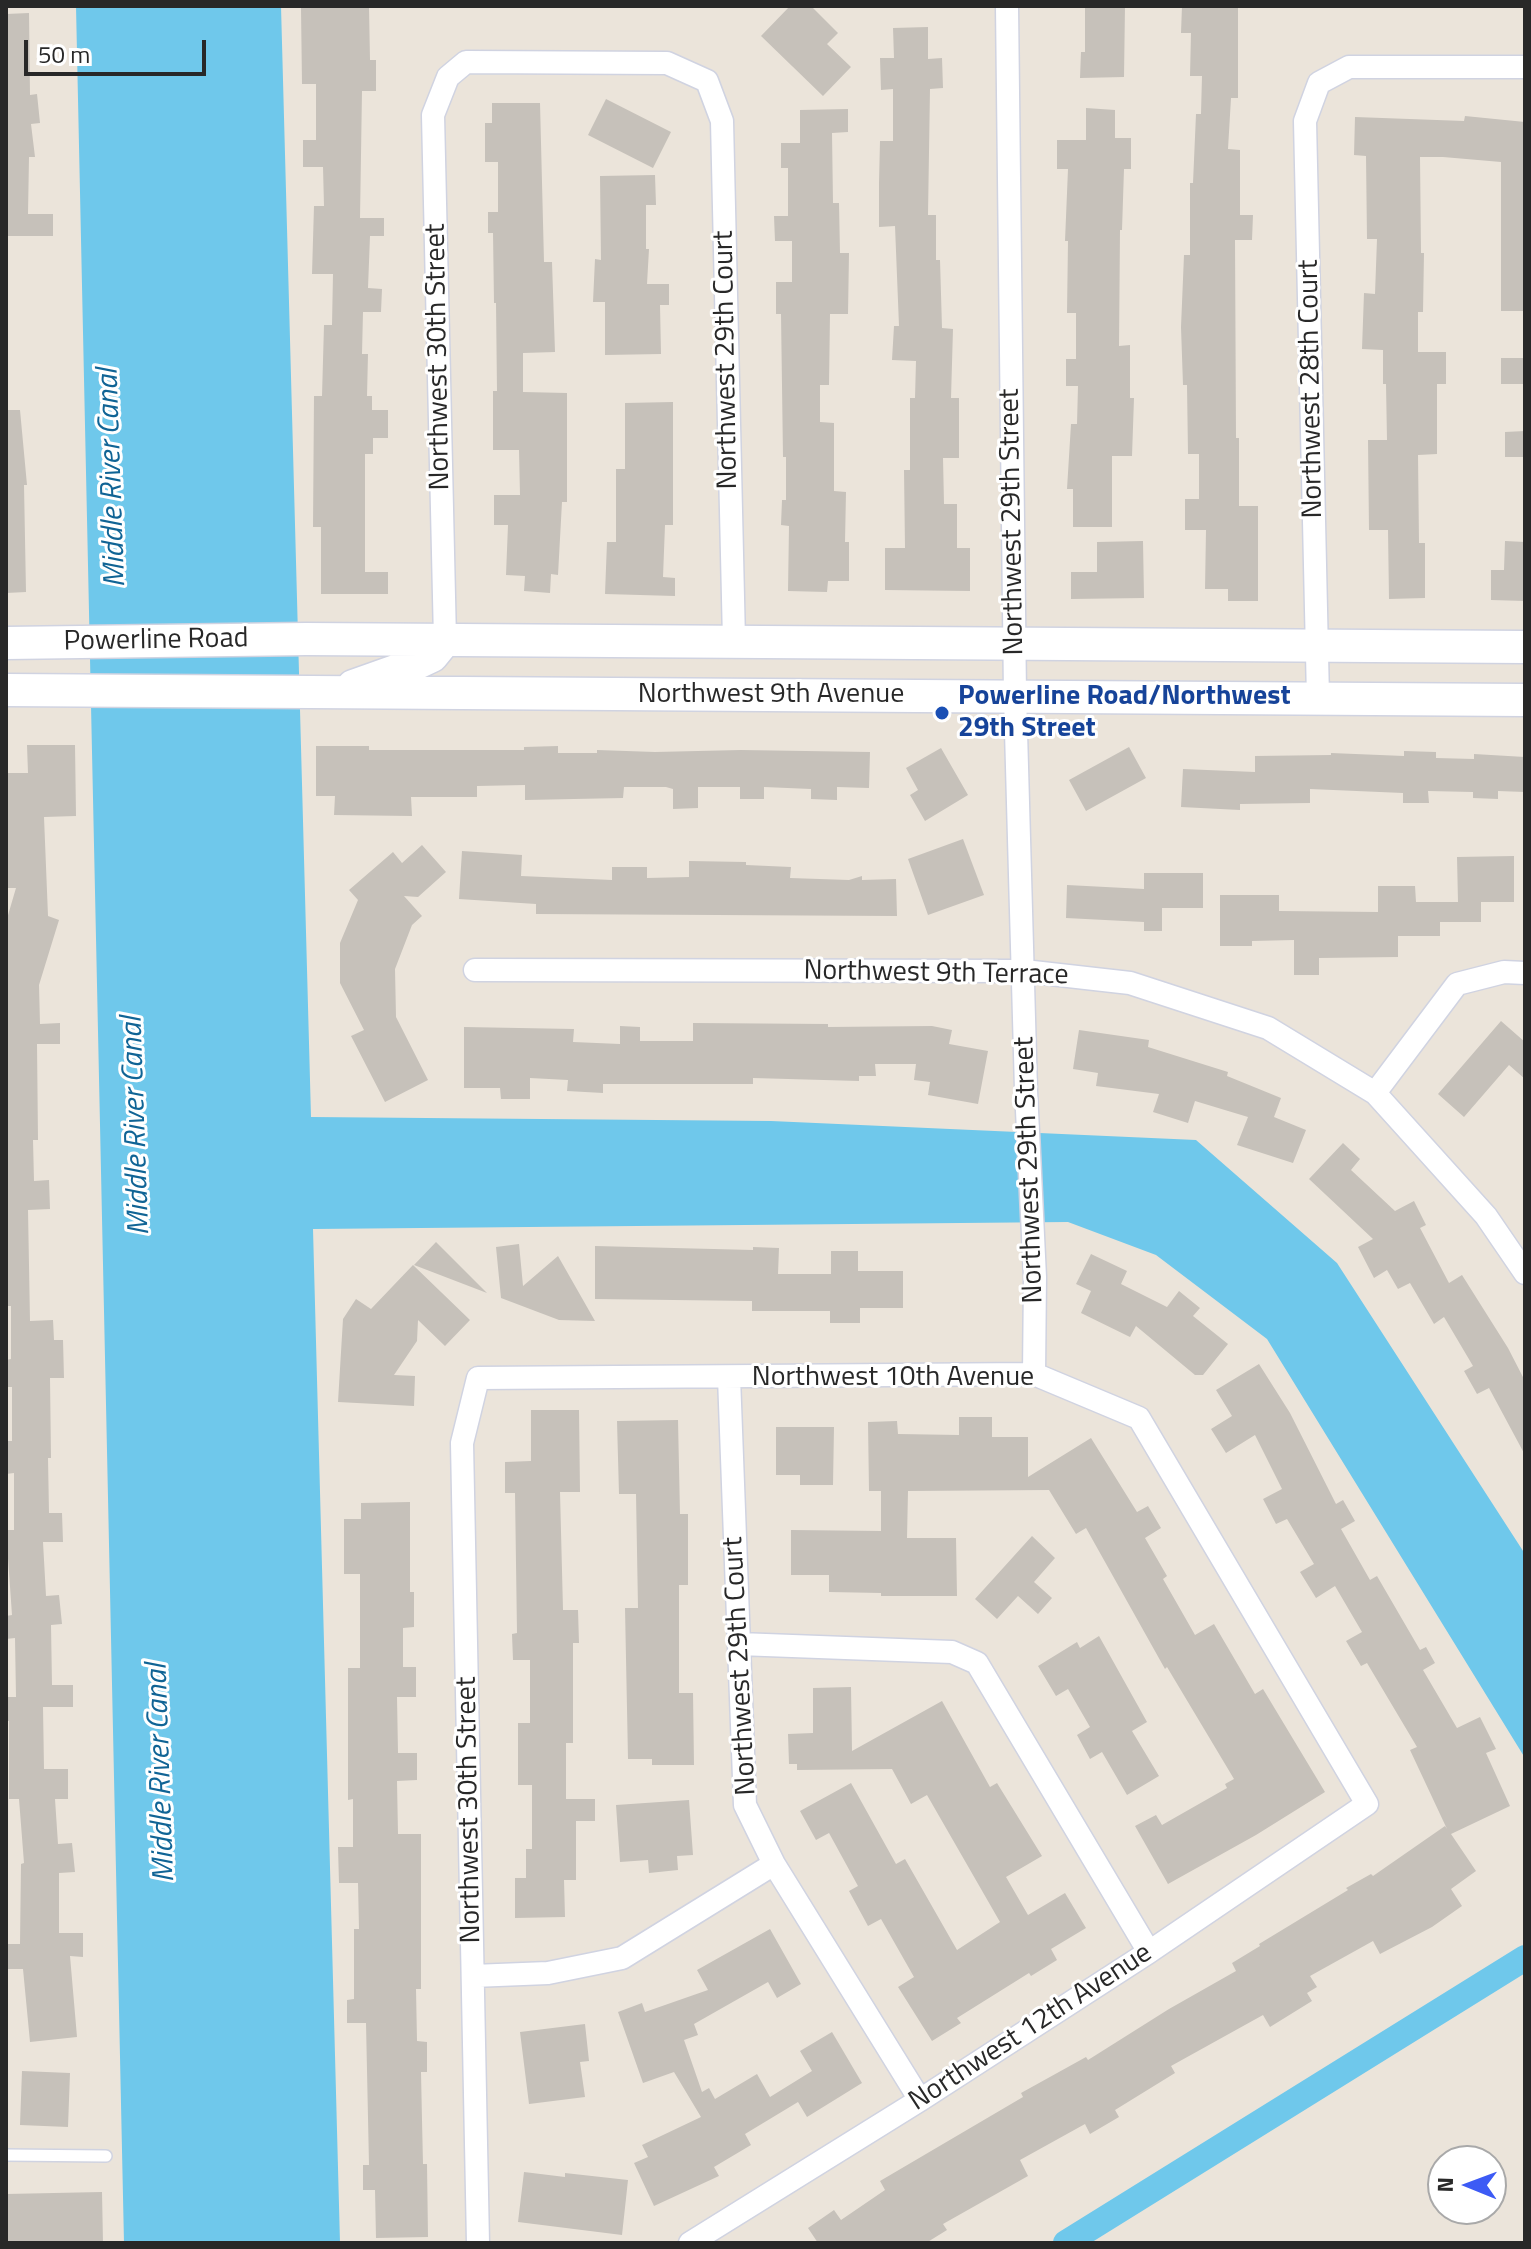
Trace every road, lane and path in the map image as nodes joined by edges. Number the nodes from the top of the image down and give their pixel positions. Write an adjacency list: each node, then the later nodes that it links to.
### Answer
1 (1007, 6): 8 (street, Northwest 29th Street)
2 (1525, 67): 9 (street, Northwest 28th Court)
3 (448, 77): 5 (street, Northwest 30th Street); 6 (street, Northwest 29th Court)
4 (306, 639): 5 (main road, Northwest 9th Avenue); 7 (main road, Powerline Road)
5 (445, 640): 6 (main road, Northwest 9th Avenue); 12 (main road)
6 (734, 641): 8 (main road, Northwest 9th Avenue)
7 (6, 643)
8 (1014, 644): 9 (main road, Northwest 9th Avenue); 13 (street, Northwest 29th Street)
9 (1318, 646): 10 (main road, Northwest 9th Avenue); 14 (street, Northwest 28th Court)
10 (1525, 647)
11 (6, 690): 12 (main road, Powerline Road)
12 (320, 693): 13 (main road, Northwest 9th Avenue)
13 (1015, 695): 14 (main road, Northwest 9th Avenue); 17 (street, Northwest 29th Street)
14 (1318, 698): 15 (main road, Northwest 9th Avenue)
15 (1525, 700)
16 (475, 970): 17 (street, Northwest 9th Terrace)
17 (1024, 971): 19 (street, Northwest 9th Terrace); 21 (street, Northwest 29th Street)
18 (1525, 973): 19 (street)
19 (1375, 1093): 20 (street, Northwest 9th Terrace)
20 (1525, 1273)
21 (1034, 1374): 22 (street, Northwest 10th Avenue); 25 (street, Northwest 10th Avenue)
22 (729, 1377): 23 (street, Northwest 10th Avenue); 24 (street, Northwest 29th Court)
23 (478, 1378): 28 (street, Northwest 30th Street)
24 (739, 1644): 26 (street, Northwest 29th Court); 27 (street)
25 (1367, 1804): 27 (street, Northwest 12th Avenue)
26 (774, 1864): 28 (street); 29 (street, Northwest 29th Court)
27 (1149, 1952): 29 (street, Northwest 12th Avenue)
28 (473, 1976): 32 (street, Northwest 30th Street)
29 (920, 2100): 33 (street, Northwest 12th Avenue)
30 (6, 2155): 31 (lane)
31 (106, 2156)
32 (478, 2243)
33 (690, 2243)

